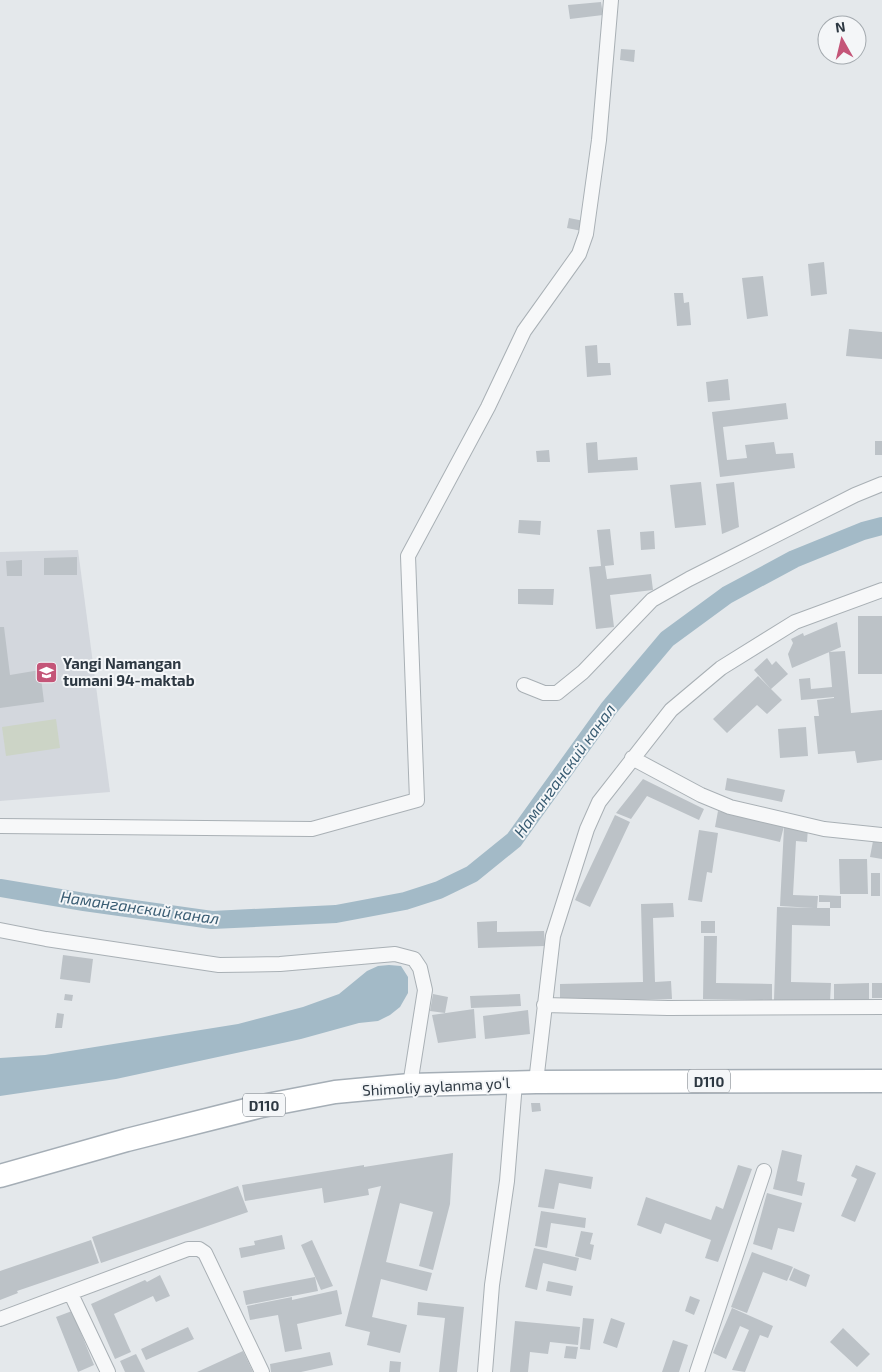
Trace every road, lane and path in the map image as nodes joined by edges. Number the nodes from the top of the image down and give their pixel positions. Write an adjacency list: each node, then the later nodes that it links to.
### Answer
1 (611, 0): 6 (street)
2 (882, 484): 4 (street)
3 (882, 590): 5 (street)
4 (524, 685)
5 (632, 758): 7 (street); 9 (street)
6 (0, 826)
7 (882, 835)
8 (0, 930): 13 (street)
9 (544, 1005): 10 (street); 12 (street)
10 (882, 1007)
11 (882, 1081): 12 (main road, Shimoliy aylanma yoʻl / D110)
12 (526, 1082): 13 (main road, Shimoliy aylanma yoʻl / D110); 20 (street)
13 (410, 1085): 15 (main road, Shimoliy aylanma yoʻl / D110)
14 (764, 1171): 21 (street)
15 (0, 1176)
16 (71, 1294): 17 (street); 18 (street); 19 (street)
17 (0, 1319)
18 (108, 1372)
19 (262, 1372)
20 (485, 1372)
21 (697, 1372)

